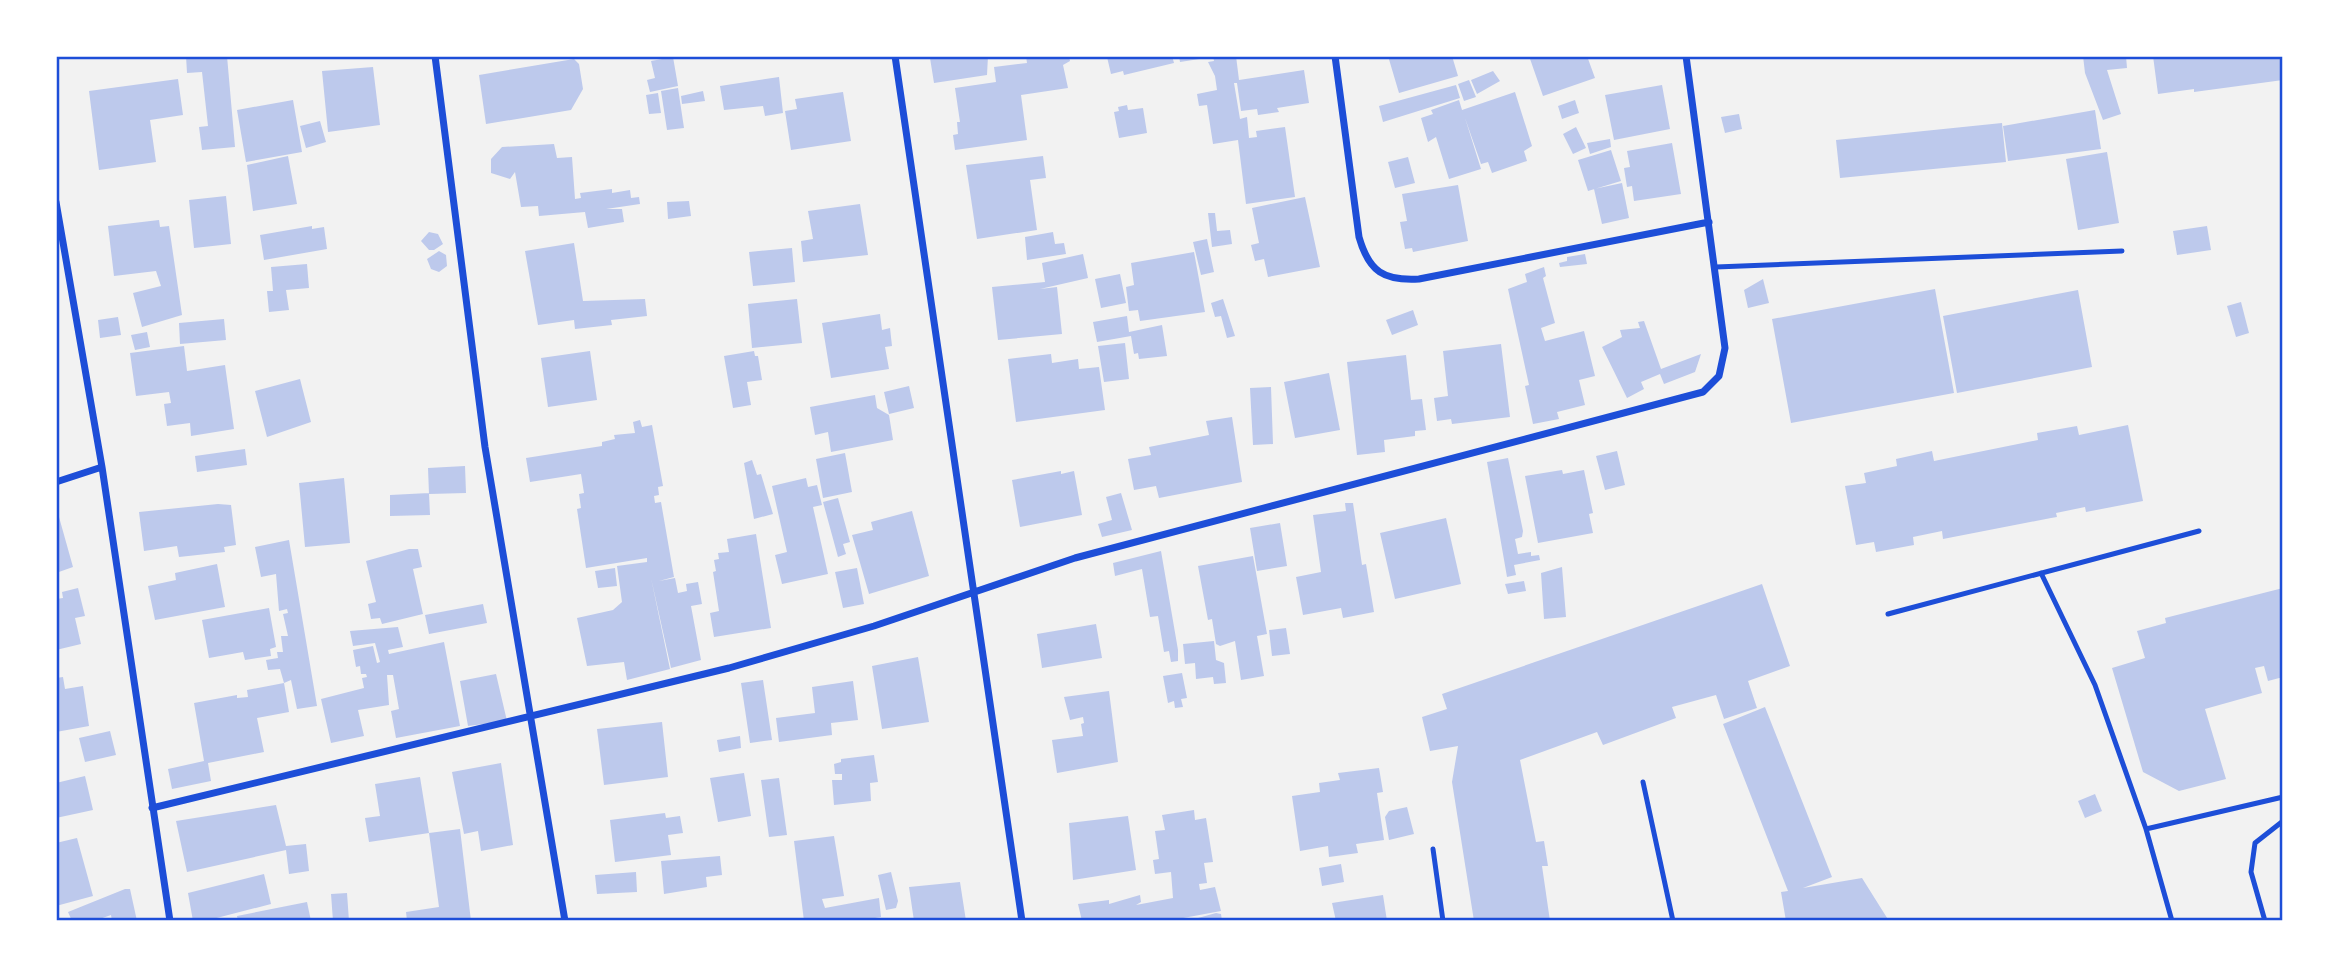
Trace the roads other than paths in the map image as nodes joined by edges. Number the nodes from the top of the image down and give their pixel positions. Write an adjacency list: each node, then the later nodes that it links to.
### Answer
1 (435, 56): 15 (street)
2 (895, 56): 13 (street)
3 (1335, 56): 6 (street)
4 (1686, 56): 6 (street)
5 (56, 202): 9 (street)
6 (1709, 222): 8 (street)
7 (2122, 251): 8 (lane)
8 (1716, 267): 13 (street)
9 (102, 467): 10 (street); 18 (street)
10 (56, 482)
11 (2199, 531): 12 (lane)
12 (2041, 573): 14 (lane); 20 (lane)
13 (971, 593): 15 (street); 24 (street)
14 (1888, 614)
15 (530, 716): 18 (street); 23 (street)
16 (1643, 782): 26 (lane)
17 (2283, 797): 20 (lane)
18 (152, 808): 22 (street)
19 (2283, 821): 28 (lane)
20 (2146, 829): 27 (lane)
21 (1433, 849): 25 (lane)
22 (170, 921)
23 (565, 921)
24 (1022, 921)
25 (1443, 921)
26 (1673, 921)
27 (2172, 921)
28 (2265, 921)

